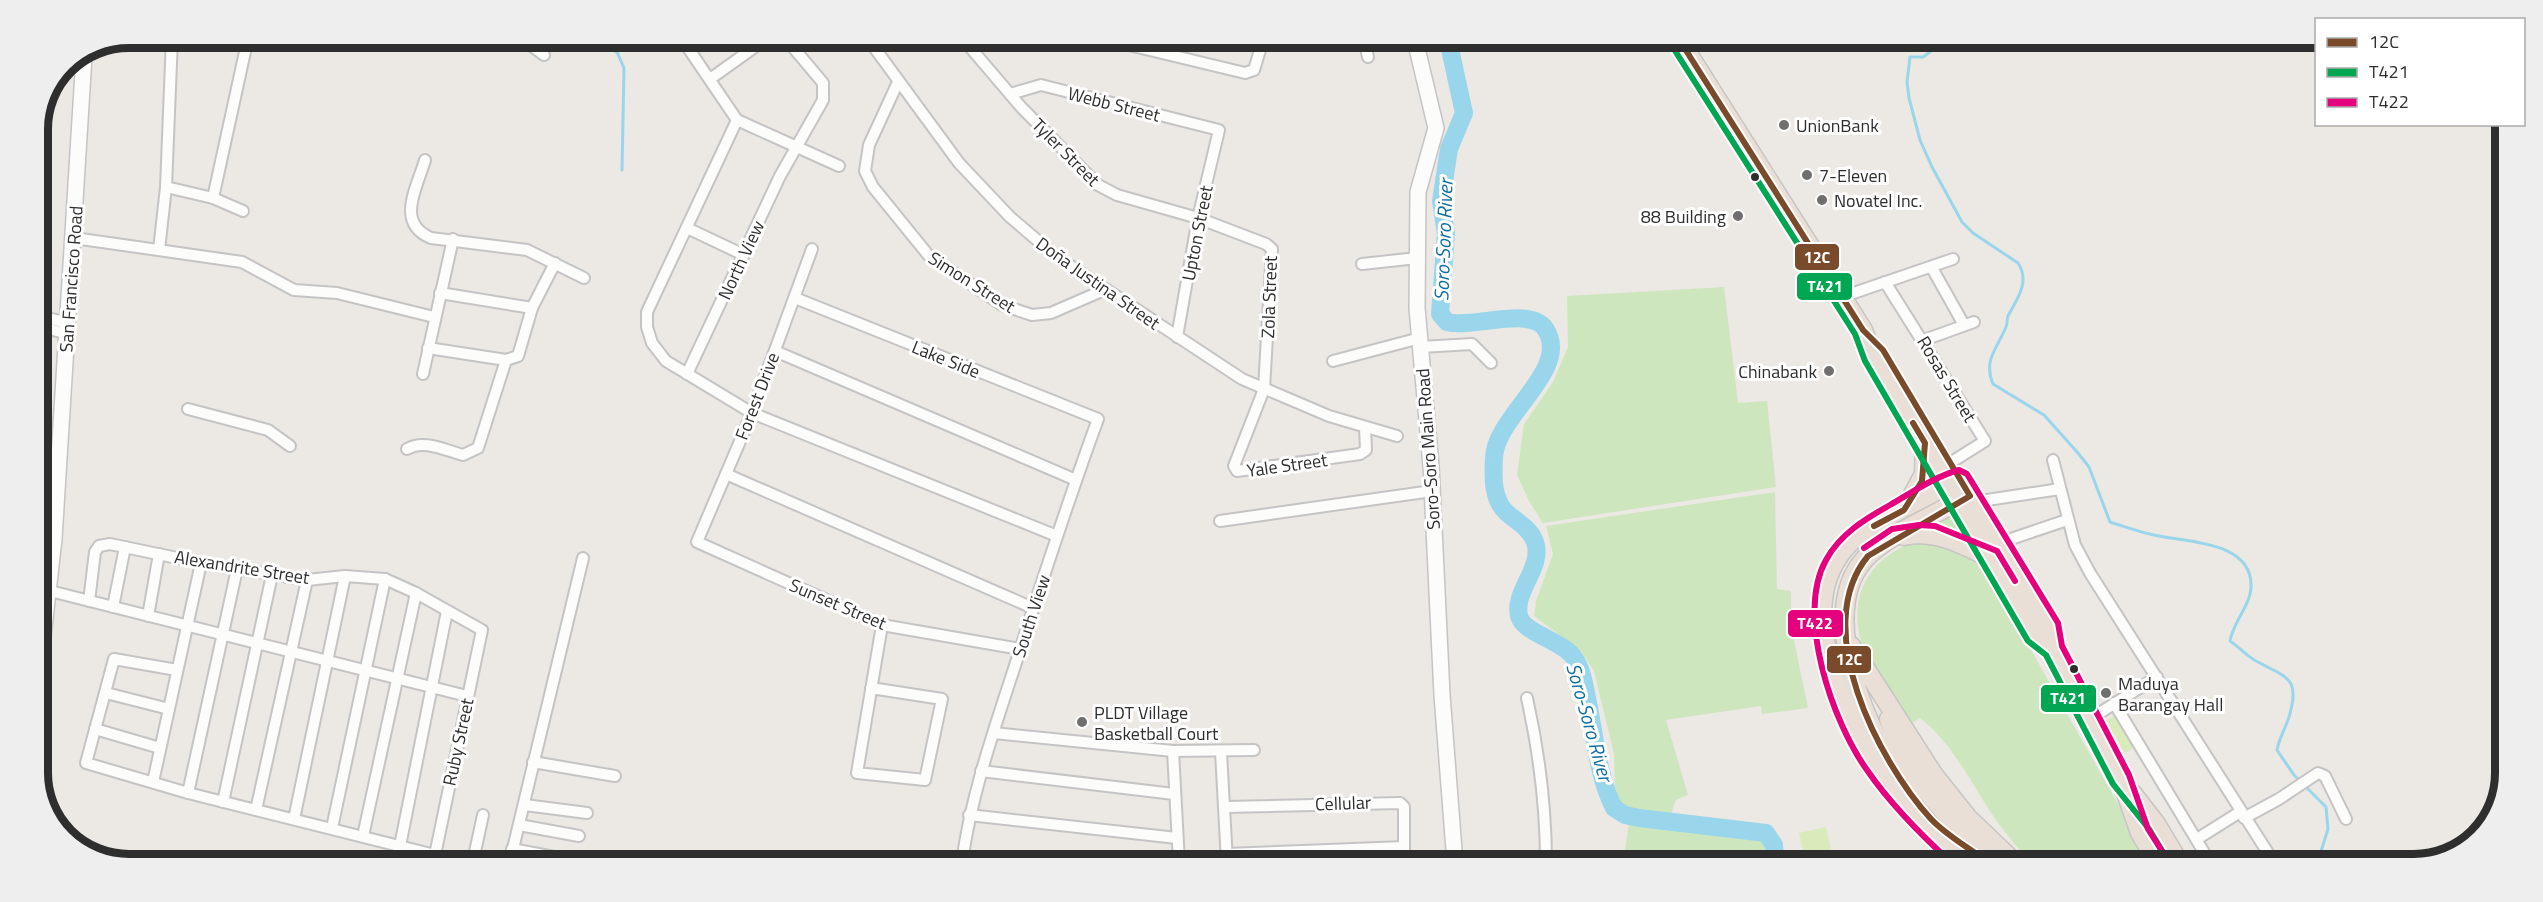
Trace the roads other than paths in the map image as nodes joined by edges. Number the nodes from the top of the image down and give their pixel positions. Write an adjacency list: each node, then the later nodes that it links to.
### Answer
1 (172, 48): 25 (street)
2 (246, 48): 26 (street)
3 (535, 48): 14 (street)
4 (688, 48): 17 (street)
5 (753, 48): 17 (street)
6 (794, 48): 22 (street, North View)
7 (874, 48): 18 (street, Doña Justina Street)
8 (971, 48): 19 (street, Tyler Street)
9 (1156, 48): 10 (street)
10 (1261, 48)
11 (1366, 48): 15 (street)
12 (1417, 48): 35 (street, Soro-Soro Main Road)
13 (1684, 48): 44 (highway)
14 (544, 55)
15 (1368, 57)
16 (84, 62): 30 (street, San Francisco Road)
17 (710, 79): 20 (street)
18 (898, 82): 42 (street, Doña Justina Street); 42 (street, Simon Street)
19 (1010, 93): 21 (street, Webb Street); 28 (street, Tyler Street)
20 (737, 120): 22 (street); 29 (street)
21 (1219, 130): 28 (street, Upton Street)
22 (797, 146): 24 (street); 34 (street, North View)
23 (425, 160): 31 (street)
24 (839, 166)
25 (166, 187): 26 (street); 33 (street)
26 (213, 198): 27 (street)
27 (243, 211)
28 (1198, 218): 52 (street, Upton Street); 62 (street, Zola Street)
29 (687, 228): 34 (street); 61 (street)
30 (74, 238): 33 (street); 50 (street, San Francisco Road)
31 (453, 239): 37 (street); 43 (street)
32 (812, 249): 45 (street, Forest Drive)
33 (159, 250): 47 (street)
34 (744, 255): 61 (street, North View)
35 (1417, 258): 38 (street); 54 (street, Soro-Soro Main Road)
36 (1953, 259): 39 (street)
37 (555, 263): 40 (street); 46 (street)
38 (1362, 264)
39 (1932, 268): 41 (street); 53 (street)
40 (584, 278)
41 (1886, 282): 44 (street); 53 (street, Rosas Street)
42 (1104, 290): 52 (street, Doña Justina Street)
43 (440, 292): 46 (street); 47 (street)
44 (1842, 297): 51 (highway)
45 (795, 298): 56 (street, Forest Drive); 65 (street, Lake Side)
46 (532, 308): 57 (street)
47 (434, 317): 55 (street)
48 (48, 320): 50 (street)
49 (48, 327): 50 (street)
50 (68, 328): 94 (street, San Francisco Road)
51 (1863, 330): 68 (highway); 73 (highway)
52 (1177, 337): 62 (street, Doña Justina Street)
53 (1924, 340): 73 (street, Rosas Street)
54 (1420, 342): 58 (street); 59 (street); 76 (street, Soro-Soro Main Road)
55 (429, 348): 57 (street); 60 (street)
56 (775, 351): 64 (street, Forest Drive); 74 (street)
57 (506, 360): 70 (street)
58 (1334, 361)
59 (1491, 363)
60 (423, 374)
61 (687, 374): 64 (street)
62 (1264, 389): 66 (street, Doña Justina Street); 66 (street, Yale Street)
63 (188, 409): 69 (street)
64 (752, 413): 72 (street, Forest Drive); 81 (street)
65 (1098, 419): 74 (street, South View)
66 (1365, 427): 67 (street, Doña Justina Street)
67 (1397, 436)
68 (1925, 443): 73 (highway); 78 (highway)
69 (290, 446)
70 (407, 449)
71 (2054, 460): 75 (street)
72 (726, 474): 83 (street, Forest Drive); 99 (street)
73 (1953, 476): 77 (highway); 78 (highway)
74 (1076, 480): 81 (street, South View)
75 (2060, 489): 77 (street); 79 (street)
76 (1432, 491): 80 (street); 164 (street, Soro-Soro Main Road)
77 (1968, 501): 82 (highway); 85 (highway)
78 (1904, 510): 166 (highway)
79 (2067, 520): 85 (street); 113 (street)
80 (1220, 521)
81 (1057, 536): 99 (street, South View)
82 (1894, 538): 85 (highway); 106 (highway)
83 (698, 542): 103 (street, Sunset Street)
84 (125, 547): 86 (street, Alexandrite Street); 96 (street, Alexandrite Street); 98 (street)
85 (1995, 551): 123 (highway)
86 (159, 554): 88 (street, Alexandrite Street); 101 (street)
87 (583, 558): 130 (street)
88 (201, 563): 89 (street, Alexandrite Street); 102 (street)
89 (237, 569): 90 (street, Alexandrite Street); 105 (street)
90 (272, 575): 93 (street, Alexandrite Street); 107 (street)
91 (345, 576): 92 (street, Alexandrite Street); 93 (street, Alexandrite Street); 110 (street)
92 (385, 579): 95 (street, Alexandrite Street); 112 (street)
93 (307, 580): 109 (street)
94 (50, 591): 96 (street); 97 (street, San Francisco Road)
95 (416, 593): 100 (street, Alexandrite Street); 114 (street)
96 (89, 601): 98 (street)
97 (48, 606)
98 (112, 607): 101 (street)
99 (1033, 608): 108 (street, South View)
100 (447, 611): 104 (street, Alexandrite Street); 115 (street)
101 (148, 616): 102 (street)
102 (187, 626): 105 (street); 111 (street)
103 (882, 626): 108 (street, Sunset Street); 116 (street)
104 (482, 630): 119 (street, Ruby Street)
105 (222, 635): 107 (street); 135 (street)
106 (1847, 640): 117 (highway); 167 (highway)
107 (258, 643): 109 (street); 137 (street)
108 (1020, 649): 125 (street, South View)
109 (291, 650): 110 (street); 140 (street)
110 (328, 662): 112 (street); 145 (street)
111 (177, 670): 118 (street); 122 (street)
112 (365, 671): 114 (street); 148 (street)
113 (2157, 677): 121 (street); 144 (street)
114 (397, 678): 115 (street); 149 (street)
115 (432, 687): 119 (street); 153 (street)
116 (872, 688): 116 (street)
117 (1881, 691): 168 (highway); 169 (highway)
118 (105, 693): 122 (street); 124 (street)
119 (467, 696): 156 (street, Ruby Street)
120 (1527, 698): 165 (street)
121 (2114, 703): 123 (street); 152 (street)
122 (169, 709): 126 (street)
123 (2090, 718): 133 (highway)
124 (95, 729): 126 (street); 134 (street)
125 (994, 733): 128 (street); 131 (street, South View)
126 (160, 748): 134 (street)
127 (1254, 750): 129 (street)
128 (1173, 751): 129 (street); 136 (street)
129 (1221, 752): 139 (street)
130 (533, 762): 132 (street); 138 (street)
131 (981, 771): 136 (street); 143 (street, South View)
132 (615, 776)
133 (2121, 779): 170 (highway); 171 (highway)
134 (153, 782): 135 (street)
135 (188, 793): 137 (street)
136 (1174, 794): 151 (street)
137 (223, 802): 140 (street)
138 (525, 805): 141 (street); 147 (street)
139 (1225, 807): 154 (street, Cellular); 161 (street)
140 (256, 810): 145 (street)
141 (587, 813)
142 (483, 815): 157 (street)
143 (969, 815): 151 (street); 159 (street, South View)
144 (2242, 815): 146 (street); 152 (street); 173 (street)
145 (294, 819): 148 (street)
146 (2346, 819)
147 (519, 825): 150 (street); 158 (street)
148 (332, 828): 149 (street)
149 (363, 836): 153 (street)
150 (579, 836)
151 (1177, 838): 160 (street)
152 (2197, 839): 172 (street)
153 (400, 846): 155 (street, Ruby Street)
154 (1404, 847): 162 (street); 163 (street, Cellular)
155 (431, 854)
156 (435, 854)
157 (475, 854)
158 (511, 854)
159 (963, 854)
160 (1178, 854)
161 (1227, 854)
162 (1291, 854)
163 (1404, 854)
164 (1454, 854)
165 (1546, 854)
166 (1968, 854)
167 (1971, 854)
168 (1974, 854)
169 (2006, 854)
170 (2153, 854)
171 (2174, 854)
172 (2205, 854)
173 (2268, 854)

